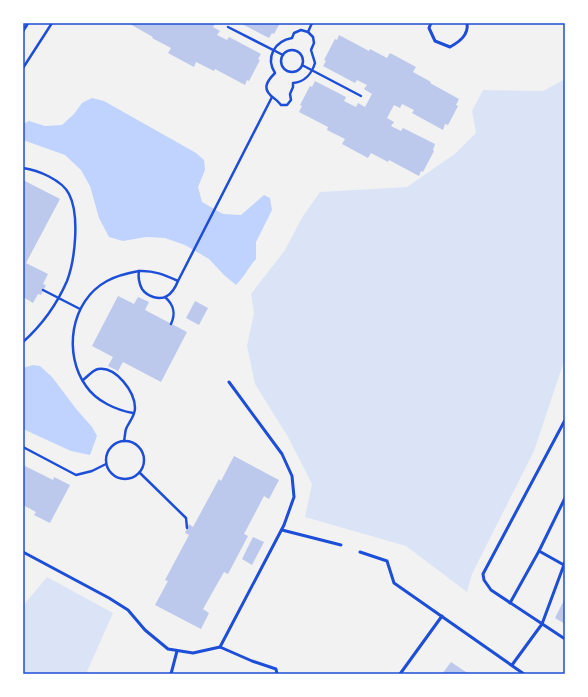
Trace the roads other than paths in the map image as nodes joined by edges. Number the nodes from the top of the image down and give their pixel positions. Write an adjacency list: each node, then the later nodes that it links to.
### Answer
1 (28, 23): 4 (lane)
2 (431, 23): 3 (lane)
3 (467, 23)
4 (23, 31)
5 (229, 382): 8 (lane)
6 (565, 420): 14 (lane)
7 (565, 498): 10 (lane)
8 (282, 530): 9 (lane); 18 (lane)
9 (341, 545)
10 (539, 551): 13 (lane); 14 (lane)
11 (23, 552): 19 (lane)
12 (360, 552): 15 (lane)
13 (564, 564): 16 (lane)
14 (510, 603): 16 (lane)
15 (442, 616): 20 (lane); 23 (lane)
16 (542, 624): 17 (lane); 20 (lane)
17 (565, 639)
18 (220, 647): 19 (lane); 22 (lane)
19 (178, 651): 21 (lane)
20 (512, 665): 24 (lane)
21 (171, 674)
22 (277, 674)
23 (400, 674)
24 (524, 674)

